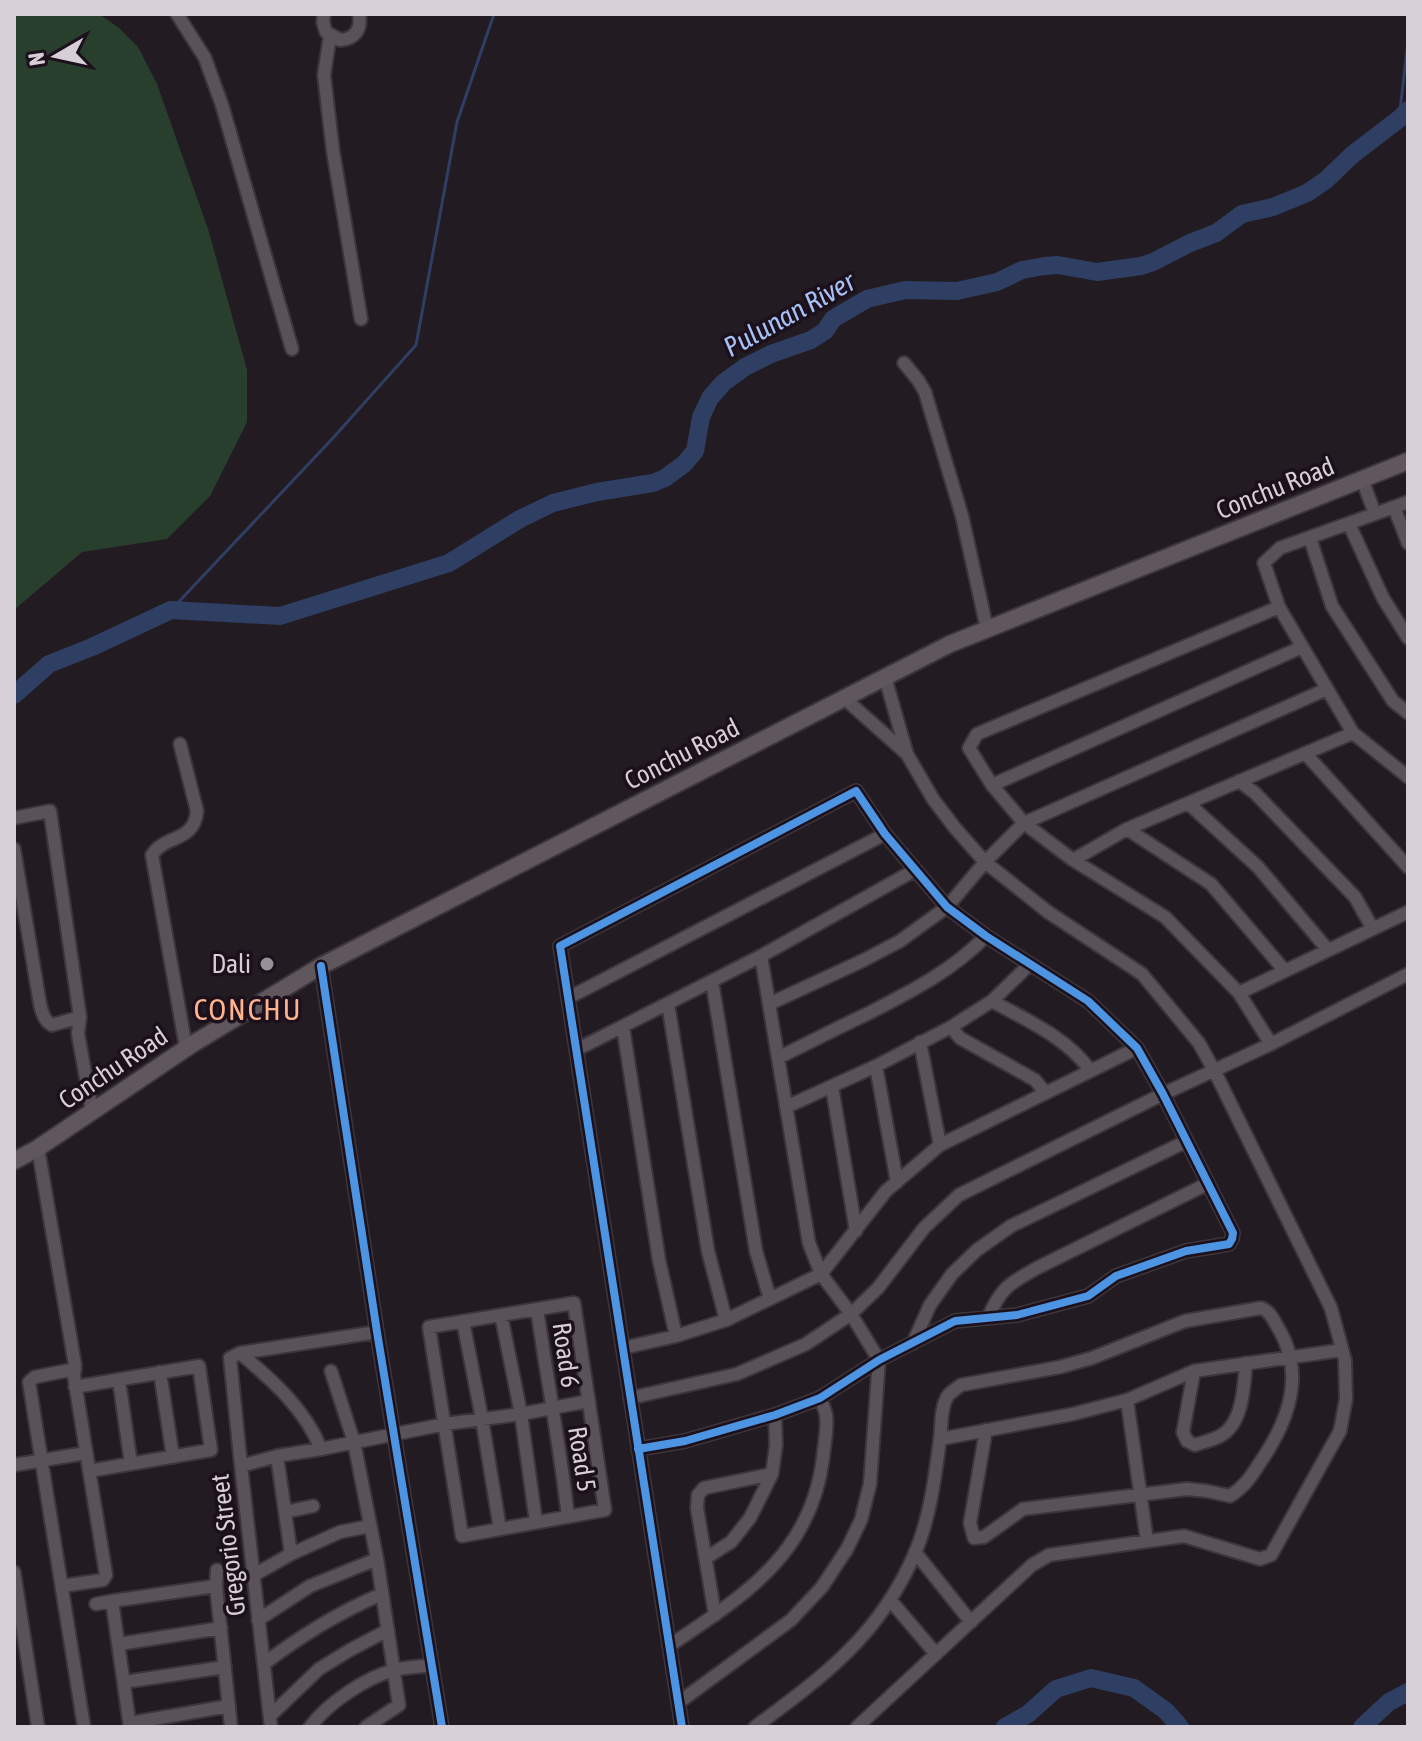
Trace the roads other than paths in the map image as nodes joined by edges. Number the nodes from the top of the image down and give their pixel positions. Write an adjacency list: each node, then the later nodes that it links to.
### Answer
1 (177, 14): 6 (street)
2 (359, 14): 4 (street)
3 (323, 15): 4 (street)
4 (330, 36): 5 (street)
5 (361, 319)
6 (292, 349)
7 (904, 363): 17 (street)
8 (1408, 461): 9 (main road, Conchu Road)
9 (1362, 479): 12 (street); 17 (main road, Conchu Road)
10 (1408, 502): 11 (street)
11 (1394, 507): 12 (street); 15 (street)
12 (1375, 514): 13 (street)
13 (1349, 524): 14 (street); 18 (street)
14 (1310, 538): 16 (street); 23 (street)
15 (1408, 543)
16 (1279, 607): 19 (street); 30 (street)
17 (987, 629): 20 (main road, Conchu Road)
18 (1408, 638)
19 (1302, 647): 21 (street); 30 (street)
20 (885, 677): 22 (main road, Conchu Road); 27 (street)
21 (1327, 689): 24 (street); 33 (street)
22 (844, 698): 27 (street); 48 (main road, Conchu Road)
23 (1408, 713)
24 (1353, 733): 26 (street); 28 (street)
25 (180, 744): 62 (street)
26 (1305, 753): 29 (street); 39 (street)
27 (907, 754): 38 (street)
28 (1408, 777)
29 (1239, 781): 31 (street); 43 (street)
30 (992, 785): 33 (street)
31 (1188, 803): 34 (street); 45 (street)
32 (14, 818): 57 (street)
33 (1024, 823): 37 (street); 38 (street)
34 (1127, 829): 37 (street); 49 (street)
35 (885, 834): 40 (street); 53 (street); 53 (street)
36 (14, 849): 57 (street)
37 (1073, 860): 52 (street)
38 (985, 862): 41 (street); 68 (street)
39 (1408, 867)
40 (915, 870): 41 (street); 46 (street)
41 (947, 907): 44 (street); 56 (street)
42 (1408, 912): 43 (street)
43 (1373, 929): 45 (street)
44 (986, 936): 47 (street); 65 (street)
45 (1328, 950): 49 (street)
46 (761, 956): 51 (street); 56 (street)
47 (1030, 964): 54 (street); 63 (street)
48 (321, 966): 62 (main road, Conchu Road); 89 (street)
49 (1285, 971): 52 (street)
50 (1408, 974): 61 (street)
51 (712, 981): 55 (street); 82 (street)
52 (1239, 993): 61 (street)
53 (568, 998): 64 (street)
54 (992, 1001): 59 (street); 67 (street)
55 (668, 1004): 58 (street); 87 (street)
56 (769, 1004): 65 (street)
57 (80, 1017): 73 (street)
58 (623, 1027): 64 (street); 90 (street)
59 (951, 1027): 60 (street); 70 (street)
60 (920, 1042): 66 (street); 75 (street)
61 (1271, 1044): 68 (street)
62 (186, 1048): 73 (main road, Conchu Road)
63 (1137, 1048): 67 (street); 71 (street)
64 (576, 1050): 92 (street)
65 (778, 1058): 72 (street)
66 (876, 1066): 69 (street); 78 (street)
67 (1090, 1070): 70 (street)
68 (1215, 1072): 71 (street); 93 (street)
69 (832, 1087): 72 (street); 80 (street)
70 (1045, 1092): 75 (street)
71 (1163, 1094): 74 (street); 84 (street)
72 (786, 1107): 81 (street)
73 (92, 1111): 76 (main road, Conchu Road)
74 (1187, 1141): 79 (street); 91 (street)
75 (940, 1145): 78 (street)
76 (38, 1148): 77 (main road, Conchu Road); 98 (street)
77 (14, 1161)
78 (897, 1182): 80 (street)
79 (1207, 1184): 86 (street); 86 (street)
80 (856, 1231): 81 (street)
81 (821, 1274): 82 (street); 84 (street)
82 (770, 1299): 87 (street)
83 (537, 1309): 85 (street); 107 (street); 108 (street, Road 6)
84 (851, 1314): 96 (street); 104 (street)
85 (501, 1315): 88 (street); 109 (street)
86 (988, 1318): 91 (street)
87 (726, 1320): 90 (street)
88 (463, 1321): 111 (street); 112 (street)
89 (377, 1332): 94 (street); 114 (street)
90 (676, 1336): 92 (street)
91 (913, 1343): 96 (street)
92 (623, 1348): 104 (street)
93 (1342, 1350): 95 (street); 135 (street)
94 (235, 1356): 117 (street); 125 (street, Gregorio Street)
95 (1290, 1357): 97 (street); 115 (street); 128 (street)
96 (879, 1360): 105 (street); 162 (street)
97 (1246, 1363): 100 (street); 100 (street)
98 (75, 1369): 103 (street); 122 (street)
99 (331, 1371): 116 (street)
100 (1194, 1371): 106 (street)
101 (160, 1372): 102 (street); 121 (street); 121 (street)
102 (119, 1380): 103 (street); 123 (street)
103 (75, 1387): 119 (street)
104 (630, 1398): 118 (street)
105 (820, 1398): 110 (street); 149 (street)
106 (1127, 1400): 113 (street); 128 (street)
107 (589, 1401): 108 (street); 131 (street)
108 (551, 1407): 109 (street); 131 (street, Road 5)
109 (521, 1414): 111 (street); 132 (street)
110 (775, 1415): 118 (street); 127 (street)
111 (482, 1419): 112 (street); 134 (street)
112 (445, 1424): 114 (street); 134 (street)
113 (986, 1430): 115 (street); 128 (street)
114 (395, 1435): 116 (street); 158 (street)
115 (940, 1439): 136 (street)
116 (354, 1442): 117 (street); 133 (street)
117 (321, 1449): 120 (street)
118 (638, 1449): 155 (street)
119 (86, 1453): 122 (street); 126 (street)
120 (277, 1456): 125 (street); 130 (street)
121 (173, 1457): 123 (street)
122 (41, 1461): 124 (street); 143 (street)
123 (131, 1464): 126 (street)
124 (14, 1465)
125 (241, 1466): 142 (street, Gregorio Street)
126 (89, 1471): 143 (street)
127 (772, 1474): 138 (street); 138 (street)
128 (1140, 1496): 135 (street)
129 (313, 1506): 130 (street)
130 (285, 1512): 137 (street)
131 (568, 1517): 132 (street)
132 (536, 1522): 134 (street)
133 (370, 1526): 137 (street); 139 (street)
134 (500, 1529)
135 (1147, 1541): 151 (street)
136 (915, 1552): 147 (street); 151 (street)
137 (291, 1554): 142 (street)
138 (706, 1558): 149 (street)
139 (377, 1559): 145 (street); 150 (street)
140 (217, 1570): 144 (street)
141 (14, 1572): 168 (street)
142 (254, 1575): 150 (street, Gregorio Street)
143 (62, 1586): 169 (street)
144 (216, 1586): 146 (street); 152 (street)
145 (382, 1594): 153 (street); 157 (street)
146 (112, 1601): 148 (street); 154 (street)
147 (891, 1601): 156 (street); 164 (street)
148 (96, 1604)
149 (715, 1615): 155 (street)
150 (258, 1620): 157 (street, Gregorio Street)
151 (971, 1622): 156 (street)
152 (221, 1628): 154 (street); 159 (street)
153 (388, 1630): 160 (street); 165 (street)
154 (119, 1644): 161 (street)
155 (669, 1646): 162 (street)
156 (936, 1654): 176 (street)
157 (265, 1663): 165 (street, Gregorio Street)
158 (432, 1665): 160 (street); 167 (street)
159 (225, 1667): 161 (street); 163 (street)
160 (394, 1670): 171 (street); 172 (street)
161 (124, 1682): 166 (street)
162 (678, 1703): 173 (street)
163 (229, 1706): 166 (street); 170 (street)
164 (773, 1713): 174 (street); 175 (street)
165 (270, 1722)
166 (130, 1725)
167 (440, 1726)
168 (38, 1727)
169 (84, 1727)
170 (231, 1727)
171 (310, 1727)
172 (366, 1727)
173 (682, 1727)
174 (755, 1727)
175 (777, 1727)
176 (857, 1727)

